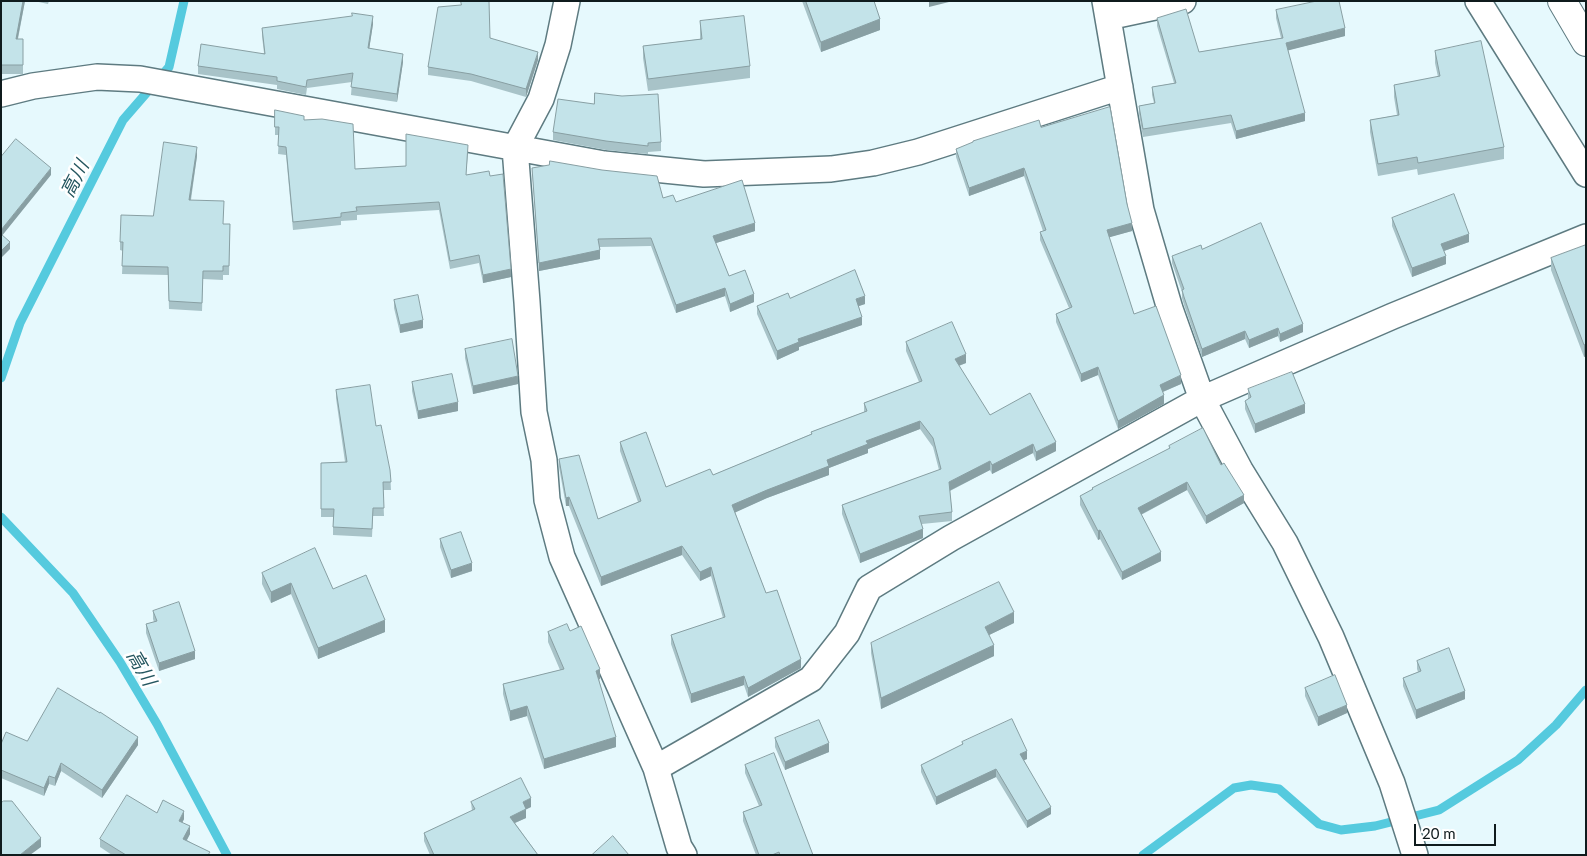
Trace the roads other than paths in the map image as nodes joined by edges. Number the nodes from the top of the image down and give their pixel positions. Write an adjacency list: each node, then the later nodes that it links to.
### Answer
1 (567, 1): 9 (street)
2 (1183, 1): 5 (street)
3 (1478, 1): 10 (street)
4 (1562, 1): 6 (highway)
5 (1106, 9): 7 (street)
6 (1586, 42)
7 (1120, 87): 9 (street); 12 (street)
8 (1, 94): 9 (street)
9 (515, 148): 13 (street)
10 (1586, 174)
11 (1586, 238): 12 (street)
12 (1202, 399): 13 (street); 14 (street)
13 (656, 768): 15 (street)
14 (1414, 851)
15 (684, 855)

